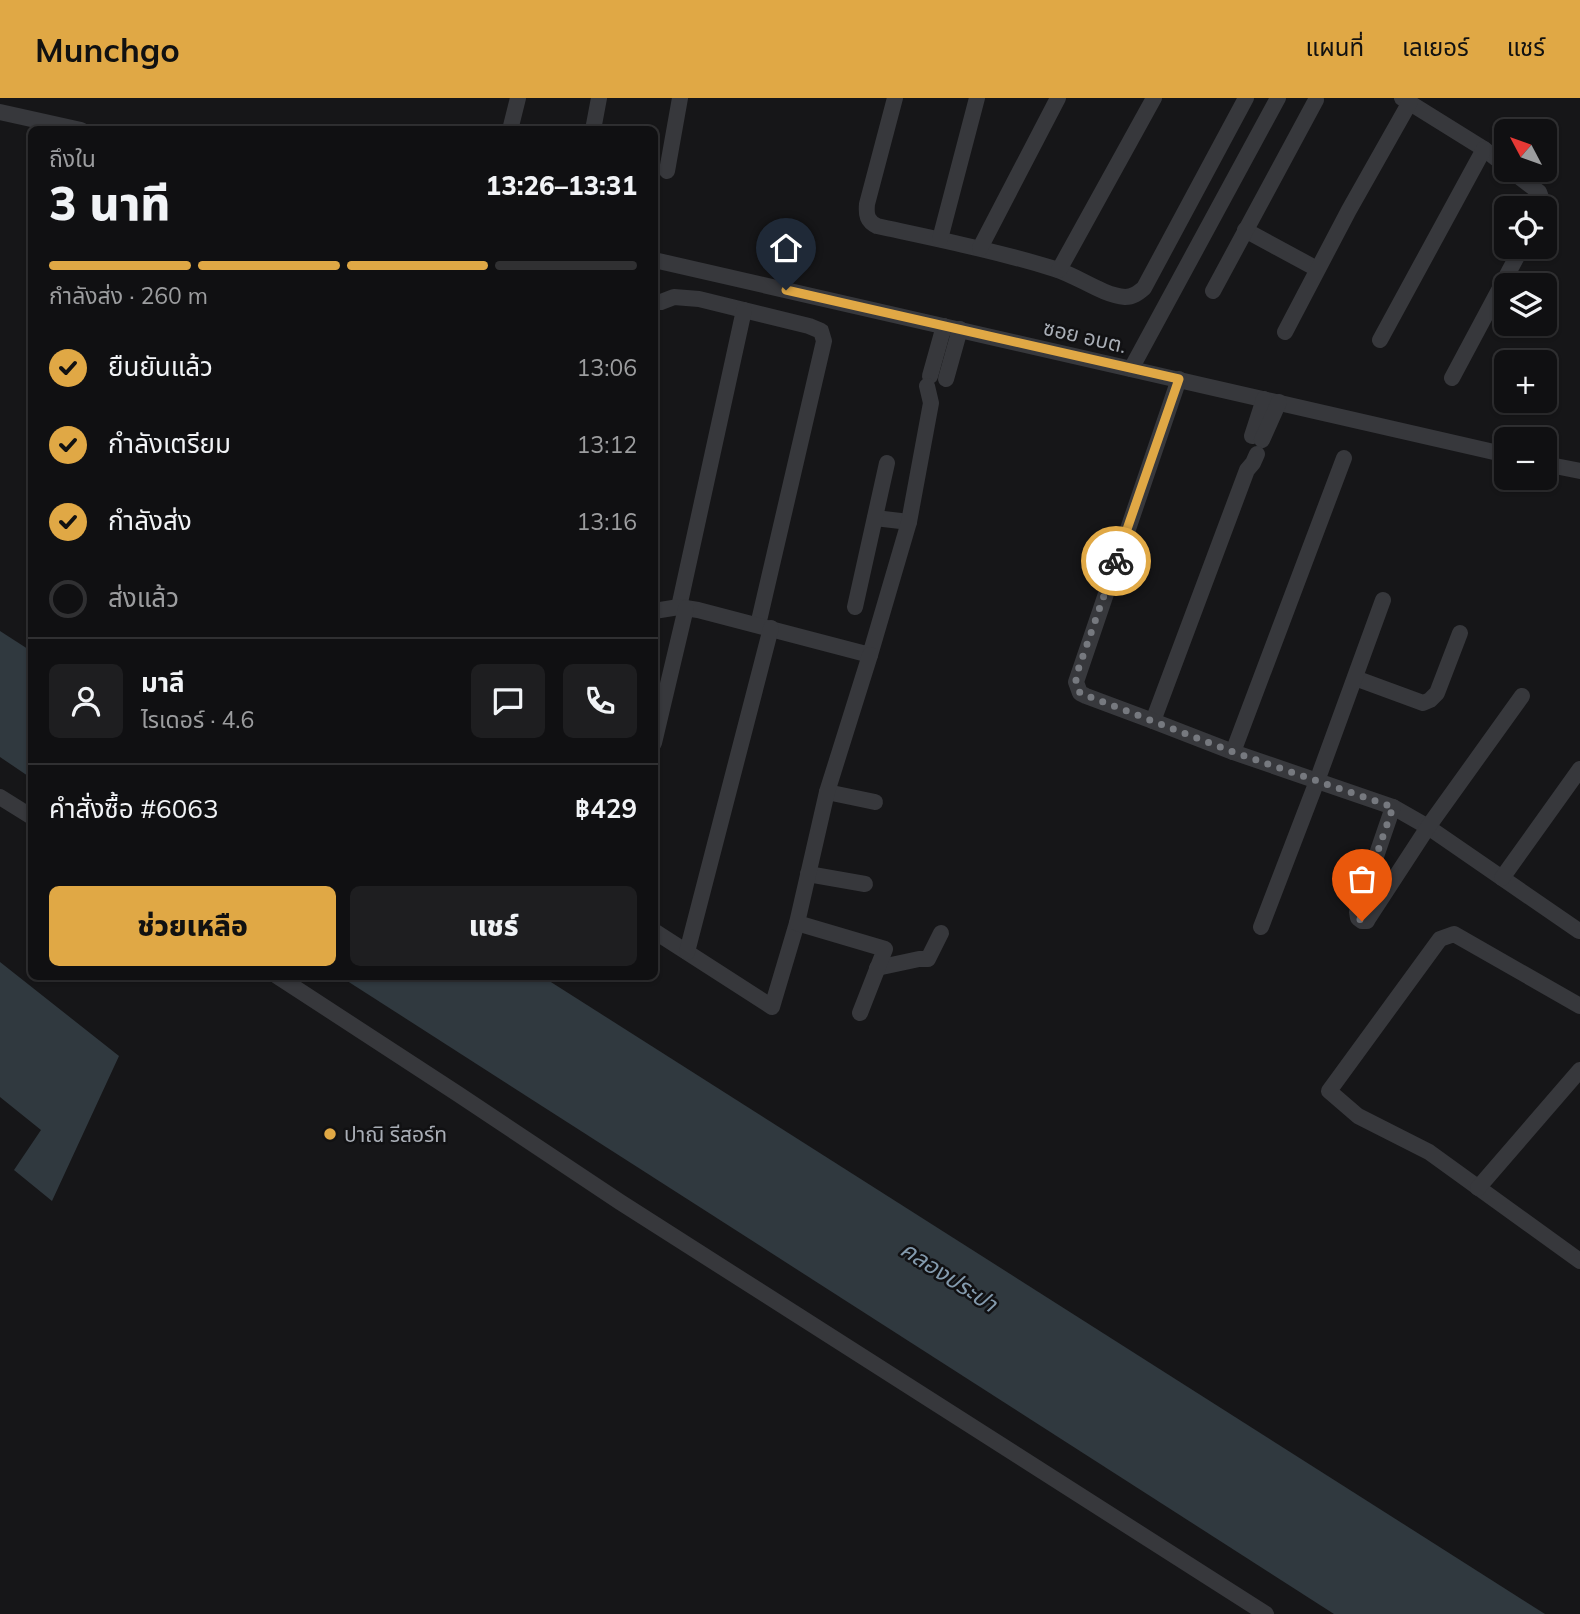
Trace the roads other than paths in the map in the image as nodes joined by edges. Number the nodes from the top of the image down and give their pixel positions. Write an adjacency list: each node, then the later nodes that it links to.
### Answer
1 (518, 98): 14 (street)
2 (599, 98): 15 (street)
3 (680, 98): 18 (street)
4 (895, 98): 22 (street)
5 (977, 98): 22 (street)
6 (1058, 98): 23 (street)
7 (1154, 98): 27 (street)
8 (1246, 98): 28 (street)
9 (1278, 98): 30 (street)
10 (1316, 100): 21 (street)
11 (1415, 102): 16 (street); 26 (street)
12 (0, 111): 13 (street)
13 (64, 126)
14 (511, 126)
15 (594, 126)
16 (1485, 149): 17 (street); 35 (street)
17 (1494, 156)
18 (667, 171)
19 (1526, 182): 20 (street)
20 (1540, 196)
21 (1245, 230): 26 (street); 29 (street)
22 (940, 239): 23 (street)
23 (980, 248): 27 (street)
24 (1516, 259): 37 (street)
25 (658, 261): 33 (street, ซอย อบต.)
26 (1317, 269): 34 (street)
27 (1059, 270): 28 (street)
28 (1144, 288): 30 (street)
29 (1213, 290)
30 (1168, 300): 36 (street)
31 (658, 305): 32 (street)
32 (744, 310): 49 (street); 51 (street)
33 (952, 328): 36 (street, ซอย อบต.); 46 (street)
34 (1285, 332)
35 (1380, 340)
36 (1131, 369): 38 (street, ซอย อบต.)
37 (1452, 378)
38 (1179, 379): 39 (street, ซอย อบต.); 56 (street)
39 (1271, 400): 40 (street, ซอย อบต.); 56 (street)
40 (1494, 451)
41 (1344, 458): 58 (street)
42 (887, 463): 45 (street)
43 (1557, 466): 44 (street)
44 (1580, 471)
45 (875, 517): 46 (street); 48 (street)
46 (909, 522): 53 (street)
47 (1383, 600): 54 (street)
48 (855, 607)
49 (683, 608): 50 (street); 51 (street); 57 (street)
50 (658, 611)
51 (765, 627): 53 (street); 75 (street)
52 (1460, 633): 54 (street)
53 (870, 655): 61 (street)
54 (1355, 678): 60 (street)
55 (1522, 696): 66 (street)
56 (1153, 721): 58 (street)
57 (658, 724)
58 (1233, 752): 60 (street)
59 (1580, 769): 68 (street)
60 (1317, 781): 64 (street); 71 (street)
61 (827, 792): 63 (street); 67 (street)
62 (0, 797): 65 (street)
63 (875, 802)
64 (1393, 807): 66 (street); 66 (street)
65 (28, 814)
66 (1427, 827): 68 (street)
67 (808, 874): 69 (street); 70 (street)
68 (1502, 878): 72 (street)
69 (865, 884)
70 (797, 923): 75 (street); 76 (street)
71 (1261, 927)
72 (1580, 930)
73 (941, 933): 76 (street)
74 (658, 934): 75 (street)
75 (687, 952)
76 (877, 968): 79 (street)
77 (283, 980): 83 (street)
78 (1580, 1006): 81 (street)
79 (860, 1013)
80 (1580, 1070): 81 (street)
81 (1478, 1188): 82 (street)
82 (1580, 1261)
83 (1266, 1614)

